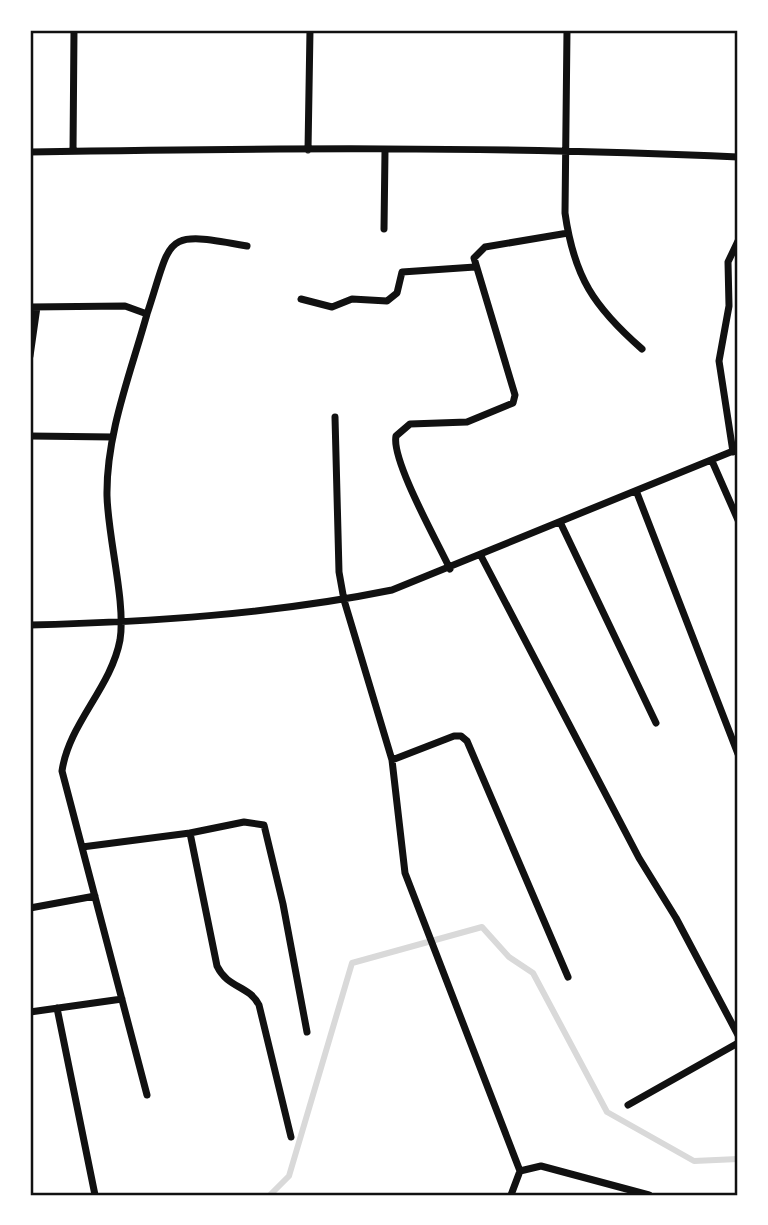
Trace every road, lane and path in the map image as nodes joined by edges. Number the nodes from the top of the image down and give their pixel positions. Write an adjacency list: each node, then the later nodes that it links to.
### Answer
1 (74, 30): 6 (street)
2 (310, 30): 4 (street)
3 (567, 30): 8 (street)
4 (308, 150): 5 (street); 6 (street)
5 (385, 150): 8 (street); 10 (street)
6 (73, 151): 7 (street)
7 (30, 152)
8 (566, 152): 9 (street); 11 (street)
9 (738, 157)
10 (384, 229)
11 (568, 233): 14 (street); 18 (street)
12 (738, 241): 23 (street)
13 (247, 246): 17 (street)
14 (475, 267): 15 (street); 29 (street)
15 (301, 299)
16 (33, 307): 17 (street); 19 (street)
17 (147, 314): 22 (street)
18 (642, 349)
19 (30, 356)
20 (335, 417): 30 (street)
21 (30, 436): 22 (street)
22 (113, 437): 31 (street)
23 (736, 450): 24 (street)
24 (712, 461): 25 (street); 26 (street)
25 (637, 493): 27 (street); 34 (street)
26 (738, 520)
27 (561, 524): 28 (street); 33 (street)
28 (481, 556): 29 (street); 45 (street)
29 (450, 569): 30 (street)
30 (344, 600): 31 (street); 35 (street)
31 (121, 621): 32 (street); 37 (street)
32 (30, 625)
33 (656, 723)
34 (738, 754)
35 (392, 760): 40 (street); 50 (street)
36 (190, 833): 37 (street); 44 (street); 49 (street)
37 (82, 847): 38 (street)
38 (95, 896): 39 (street); 41 (street)
39 (30, 908)
40 (568, 977)
41 (122, 999): 42 (street); 47 (street)
42 (57, 1008): 43 (street); 51 (street)
43 (30, 1012)
44 (307, 1032)
45 (738, 1035)
46 (738, 1043): 48 (street)
47 (148, 1095)
48 (628, 1105)
49 (291, 1137)
50 (520, 1171): 52 (street); 53 (street)
51 (96, 1195)
52 (511, 1195)
53 (649, 1195)

